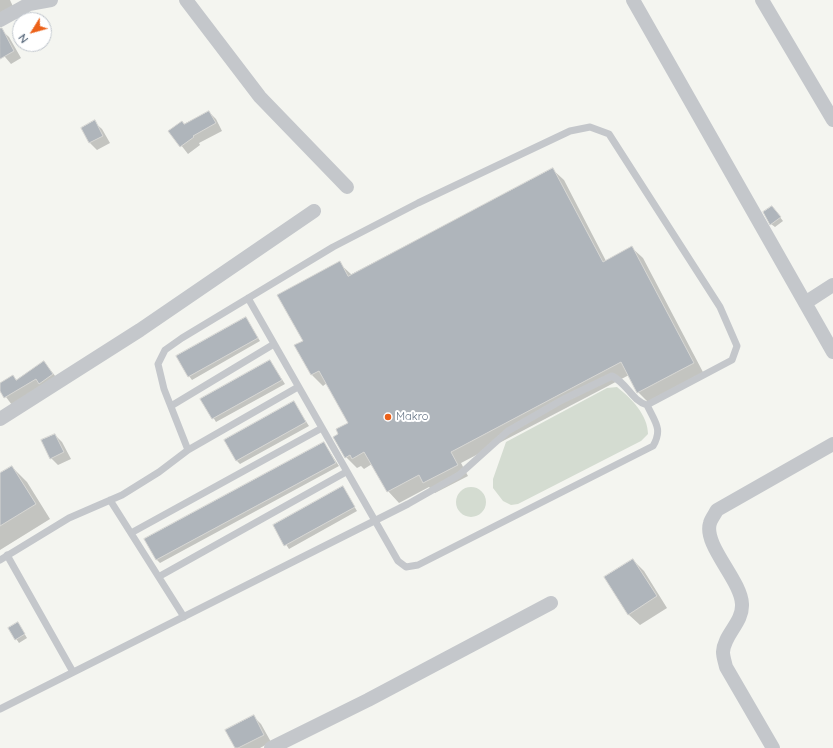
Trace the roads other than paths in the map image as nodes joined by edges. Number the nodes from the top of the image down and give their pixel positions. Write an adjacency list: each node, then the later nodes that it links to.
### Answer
1 (51, 0): 5 (street)
2 (186, 0): 7 (street)
3 (633, 0): 11 (street)
4 (762, 0): 6 (street)
5 (0, 20)
6 (833, 120)
7 (347, 187)
8 (314, 211): 17 (street)
9 (833, 285): 11 (street)
10 (248, 298): 12 (lane); 15 (lane); 16 (lane)
11 (805, 303): 13 (street)
12 (274, 344): 14 (lane); 16 (lane)
13 (833, 352)
14 (298, 387): 18 (lane); 20 (lane)
15 (647, 405): 23 (lane); 23 (lane)
16 (171, 406): 20 (lane)
17 (0, 419)
18 (322, 428): 21 (lane); 24 (lane)
19 (833, 444): 33 (street)
20 (188, 450): 22 (lane)
21 (346, 472): 23 (lane); 27 (lane)
22 (110, 500): 24 (lane); 25 (lane)
23 (374, 521): 29 (lane)
24 (131, 533): 27 (lane)
25 (7, 555): 26 (lane); 30 (lane)
26 (0, 560)
27 (160, 576): 29 (lane)
28 (551, 603): 32 (street)
29 (184, 617): 30 (lane)
30 (73, 672): 31 (lane)
31 (0, 709)
32 (271, 748)
33 (773, 748)

